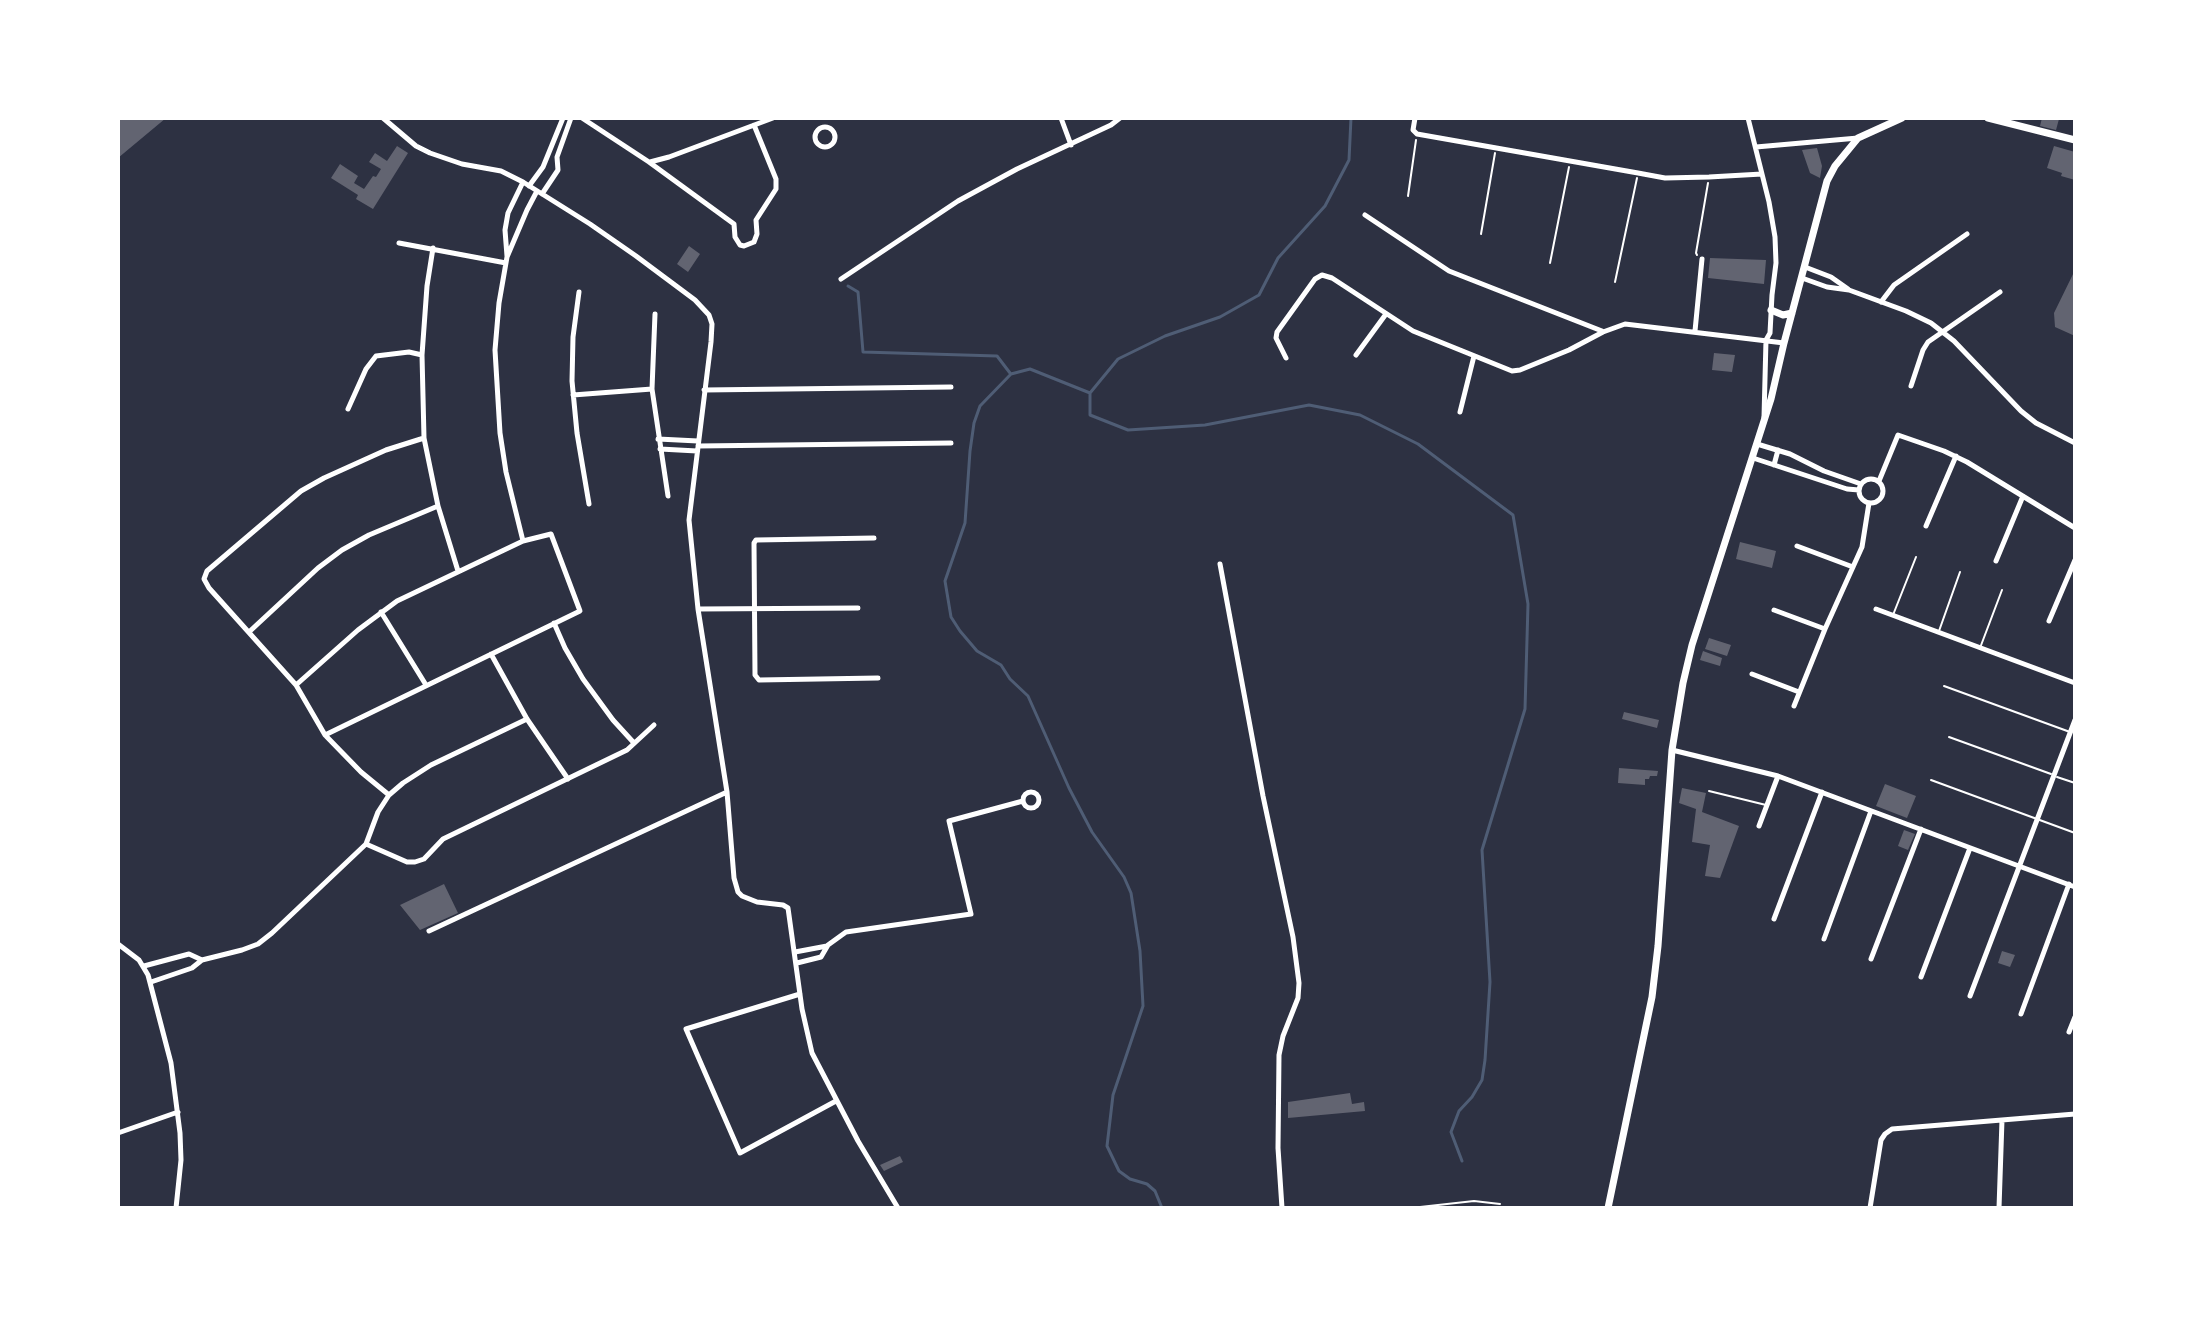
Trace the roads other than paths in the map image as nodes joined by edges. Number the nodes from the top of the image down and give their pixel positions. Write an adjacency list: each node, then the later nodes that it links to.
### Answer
1 (383, 118): 21 (street)
2 (563, 118): 21 (street)
3 (571, 118): 22 (street)
4 (582, 118): 19 (street)
5 (773, 118): 13 (street)
6 (818, 118): 14 (street)
7 (1061, 118): 17 (street)
8 (1120, 118): 17 (street)
9 (1415, 118): 20 (street)
10 (1748, 118): 18 (street)
11 (1902, 118): 15 (main road)
12 (1988, 118): 16 (main road)
13 (754, 125): 19 (street); 19 (street)
14 (822, 128)
15 (1858, 138): 18 (street); 29 (main road)
16 (2075, 140)
17 (1071, 145): 31 (street)
18 (1756, 147): 20 (street)
19 (649, 162)
20 (1762, 174): 36 (street)
21 (526, 184): 22 (street); 28 (street)
22 (540, 193): 28 (street); 52 (street)
23 (1365, 215): 42 (street)
24 (1967, 234): 35 (street)
25 (399, 243): 26 (street)
26 (433, 248): 28 (street); 45 (street)
27 (1702, 259): 40 (street)
28 (506, 260): 80 (street)
29 (1805, 267): 30 (main road); 32 (street)
30 (1802, 278): 32 (street); 37 (main road)
31 (841, 279)
32 (1849, 290): 35 (street)
33 (579, 292): 53 (street)
34 (2000, 292): 41 (street)
35 (1881, 302): 41 (street)
36 (1771, 310): 37 (main road); 43 (street)
37 (1792, 313): 44 (main road)
38 (655, 314): 51 (street)
39 (1386, 314): 46 (street); 47 (street); 48 (street)
40 (1695, 331): 42 (street); 43 (street)
41 (1942, 331): 49 (street); 60 (street)
42 (1603, 332): 47 (street)
43 (1766, 340): 44 (street); 56 (street)
44 (1784, 343): 56 (main road)
45 (422, 355): 54 (street); 57 (street)
46 (1356, 355)
47 (1474, 356): 55 (street)
48 (1286, 358)
49 (1911, 386)
50 (951, 387): 52 (street)
51 (652, 389): 53 (street); 58 (street)
52 (704, 390): 62 (street)
53 (573, 395): 75 (street)
54 (348, 409)
55 (1460, 412)
56 (1763, 420): 61 (main road)
57 (424, 438): 76 (street); 100 (street)
58 (658, 439): 62 (street); 63 (street)
59 (951, 443): 62 (street)
60 (2075, 443)
61 (1757, 444): 64 (street); 66 (main road)
62 (698, 446): 63 (street); 91 (street)
63 (660, 449): 72 (street)
64 (1778, 450): 67 (street); 68 (street)
65 (1956, 456): 70 (street); 73 (street); 77 (street)
66 (1753, 458): 67 (street); 119 (main road)
67 (1774, 465): 69 (street)
68 (1824, 471): 69 (street); 71 (street)
69 (1822, 481): 71 (street)
70 (1879, 481): 71 (street); 74 (street)
71 (1860, 487): 74 (street)
72 (668, 496)
73 (2023, 496): 78 (street); 84 (street)
74 (1869, 503): 86 (street)
75 (589, 504)
76 (438, 506): 87 (street); 100 (street)
77 (1926, 526)
78 (2075, 528)
79 (874, 538): 93 (street)
80 (523, 541): 87 (street); 98 (street)
81 (1797, 546): 86 (street)
82 (1916, 557): 96 (lane)
83 (2075, 560): 97 (street)
84 (1996, 561)
85 (1220, 564): 165 (street)
86 (1853, 567): 99 (street)
87 (458, 571): 95 (street)
88 (1960, 572): 101 (lane)
89 (2002, 590): 102 (lane)
90 (858, 608): 93 (street)
91 (698, 609): 93 (street); 126 (street)
92 (1876, 609): 96 (street)
93 (753, 610): 105 (street)
94 (1774, 610): 99 (street)
95 (381, 612): 107 (street); 108 (street)
96 (1893, 615): 101 (street)
97 (2049, 621)
98 (554, 623): 103 (street); 118 (street)
99 (1825, 629): 110 (street)
100 (249, 632): 107 (street)
101 (1938, 633): 102 (street)
102 (1980, 649): 106 (street)
103 (491, 654): 108 (street); 112 (street)
104 (1752, 674): 110 (street)
105 (878, 678)
106 (2075, 683)
107 (296, 685): 116 (street)
108 (426, 685): 116 (street)
109 (1944, 686): 115 (lane)
110 (1799, 692): 111 (street)
111 (1794, 706)
112 (527, 719): 122 (street); 128 (street)
113 (2075, 720): 115 (street)
114 (654, 725): 118 (street)
115 (2070, 732): 120 (street)
116 (325, 735): 128 (street)
117 (1949, 737): 120 (lane)
118 (634, 743): 122 (street)
119 (1672, 750): 121 (street); 167 (main road)
120 (2054, 775): 124 (lane); 132 (street)
121 (1778, 776): 127 (street); 130 (street)
122 (569, 779): 136 (street)
123 (1931, 780): 132 (lane)
124 (2075, 783)
125 (1709, 791): 130 (lane)
126 (727, 792): 141 (street); 145 (street)
127 (1822, 792): 131 (street); 140 (street)
128 (389, 795): 136 (street)
129 (1023, 801): 144 (street)
130 (1767, 805): 133 (street)
131 (1871, 811): 134 (street); 142 (street)
132 (2037, 819): 135 (lane); 138 (street)
133 (1759, 826)
134 (1921, 829): 137 (street); 146 (street)
135 (2075, 833)
136 (366, 844): 147 (street)
137 (1970, 848): 138 (street); 150 (street)
138 (2019, 866): 139 (street); 153 (street)
139 (2072, 886): 154 (street)
140 (1774, 919)
141 (429, 931)
142 (1824, 939)
143 (118, 944): 149 (street)
144 (828, 945): 145 (street); 148 (street)
145 (795, 952): 148 (street)
146 (1871, 959)
147 (202, 960): 149 (street); 151 (street)
148 (797, 963): 152 (street)
149 (144, 966): 151 (street)
150 (1921, 977)
151 (151, 982): 158 (street)
152 (800, 994): 157 (street); 157 (street)
153 (1970, 996)
154 (2021, 1014)
155 (2075, 1017): 156 (street)
156 (2069, 1032)
157 (836, 1101): 164 (street)
158 (178, 1112): 161 (street); 163 (street)
159 (2075, 1114): 160 (street)
160 (2002, 1120): 168 (street); 169 (street)
161 (118, 1133)
162 (1500, 1204): 166 (lane)
163 (178, 1207)
164 (898, 1208)
165 (1282, 1208)
166 (1411, 1208)
167 (1608, 1208)
168 (1870, 1208)
169 (1999, 1208)

